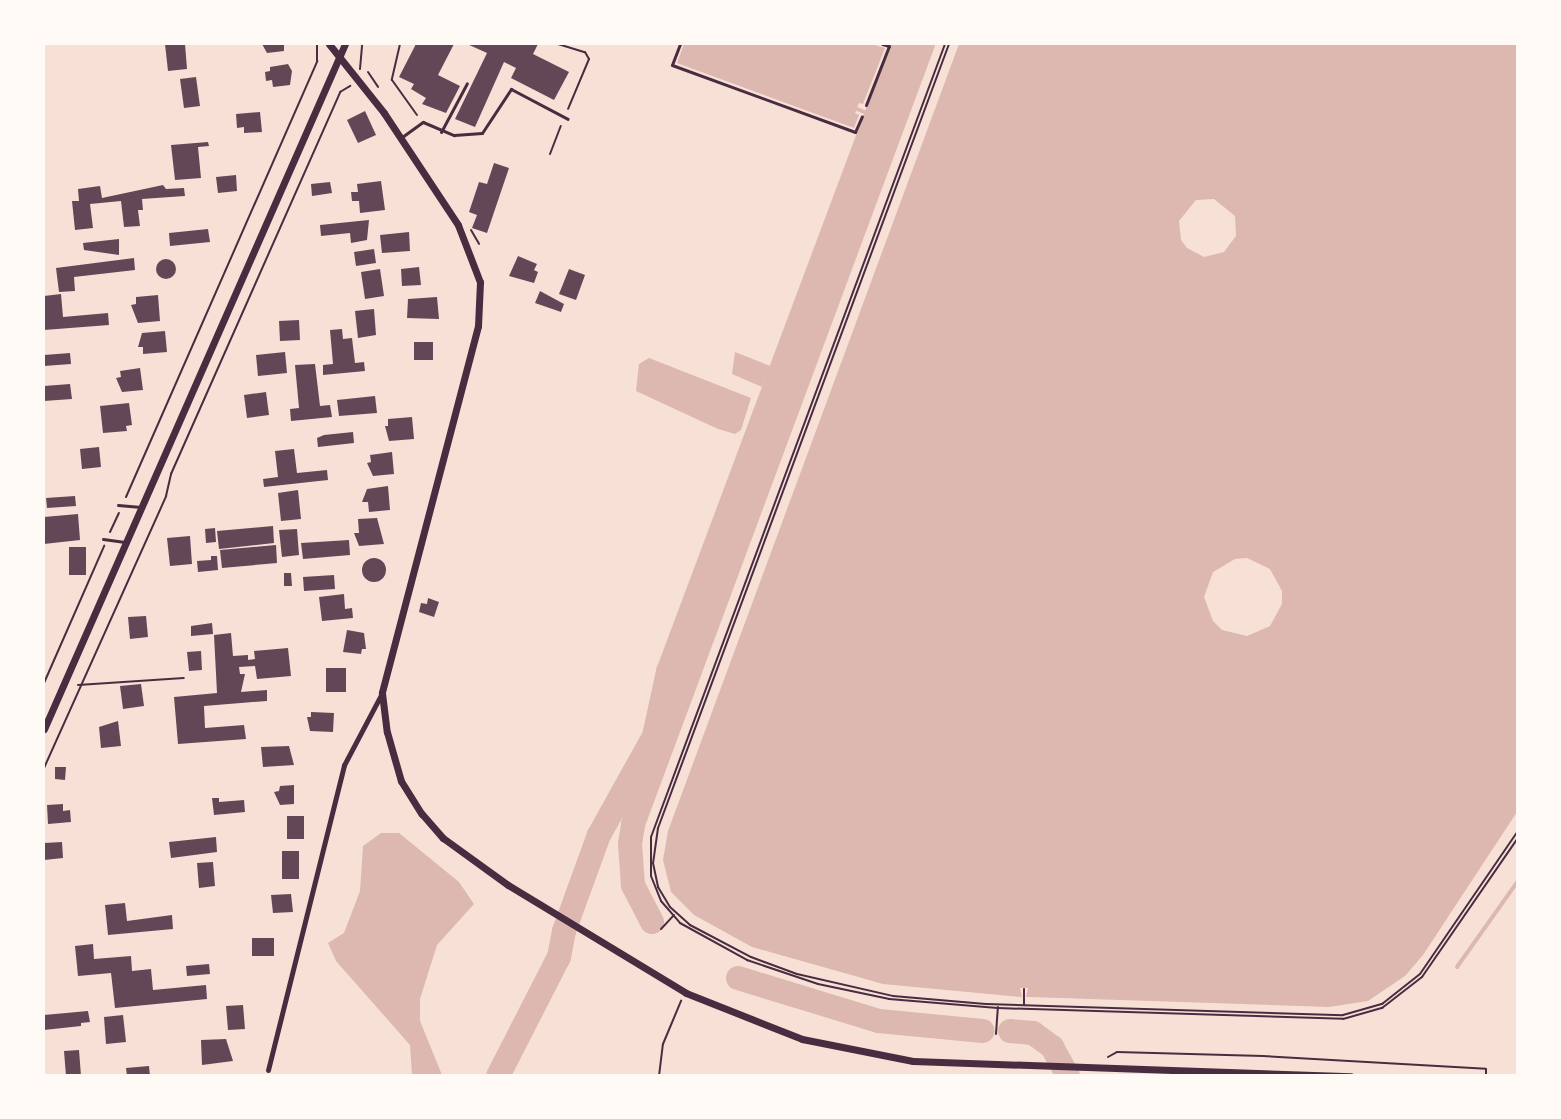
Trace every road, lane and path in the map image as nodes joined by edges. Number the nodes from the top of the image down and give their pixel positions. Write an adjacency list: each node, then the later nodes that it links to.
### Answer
1 (317, 44): 21 (path)
2 (329, 44): 10 (street)
3 (345, 44): 10 (street)
4 (362, 44): 11 (path)
5 (400, 44): 17 (path)
6 (558, 44): 16 (path)
7 (680, 44): 15 (lane)
8 (882, 44): 14 (lane)
9 (947, 44): 34 (path)
10 (339, 57): 11 (street); 22 (street)
11 (356, 76): 19 (street)
12 (467, 83): 18 (lane)
13 (352, 86): 28 (path)
14 (866, 105)
15 (862, 117)
16 (566, 118): 18 (lane); 20 (path)
17 (423, 122): 18 (lane); 19 (lane)
18 (441, 132)
19 (401, 138): 29 (street)
20 (550, 154)
21 (120, 505): 22 (lane); 23 (path)
22 (141, 507): 24 (street)
23 (105, 540): 24 (lane); 26 (path)
24 (126, 542): 27 (street)
25 (184, 678): 28 (path)
26 (44, 683)
27 (64, 683): 28 (path); 30 (street)
28 (79, 686): 31 (path)
29 (382, 693): 38 (street); 43 (street)
30 (44, 728)
31 (44, 768)
32 (1518, 831): 39 (path)
33 (1518, 838): 40 (path)
34 (675, 915): 35 (path); 40 (path)
35 (661, 929)
36 (695, 988): 38 (lane)
37 (1024, 989): 39 (path)
38 (689, 995): 44 (street); 45 (path)
39 (1024, 1005): 40 (path)
40 (998, 1006): 41 (path)
41 (996, 1034)
42 (1102, 1060): 47 (path)
43 (268, 1070)
44 (1138, 1072): 46 (street)
45 (659, 1076)
46 (1351, 1076)
47 (1486, 1076)

